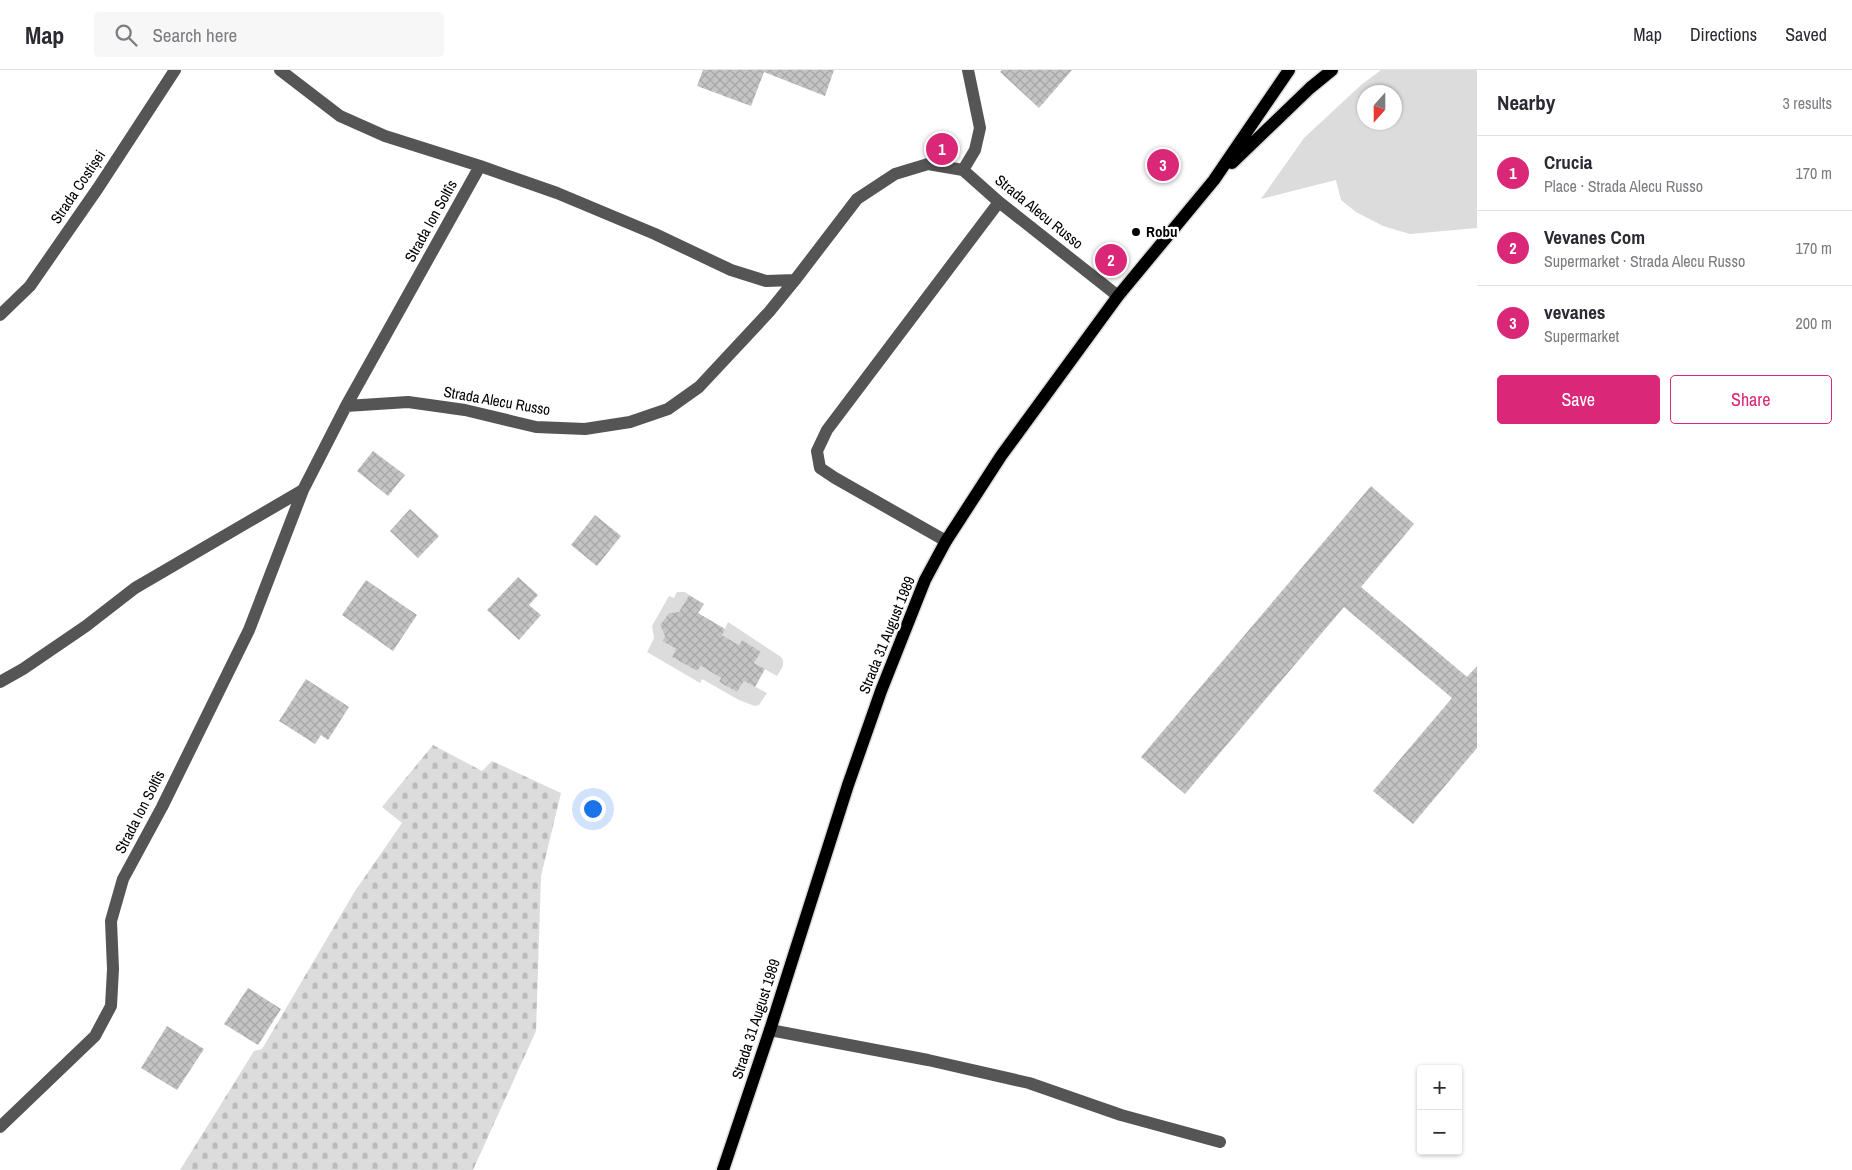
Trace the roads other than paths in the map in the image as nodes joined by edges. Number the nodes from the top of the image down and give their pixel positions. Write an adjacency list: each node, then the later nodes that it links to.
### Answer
1 (175, 70): 12 (street, Strada Costișei)
2 (280, 70): 6 (street, Strada Ion Soltîs)
3 (968, 70): 7 (street)
4 (1289, 70): 8 (main road, Strada 31 August 1989)
5 (1332, 70): 8 (main road, Strada 31 August 1989)
6 (480, 166): 10 (street); 13 (street, Strada Ion Soltîs)
7 (963, 170): 9 (street, Strada Alecu Russo); 10 (street, Strada Alecu Russo)
8 (1214, 180): 11 (main road, Strada 31 August 1989)
9 (999, 202): 11 (street, Strada Alecu Russo); 15 (street)
10 (794, 280): 13 (street, Strada Alecu Russo)
11 (1118, 296): 15 (main road, Strada 31 August 1989)
12 (0, 315)
13 (346, 406): 14 (street, Strada Ion Soltîs)
14 (303, 490): 16 (street); 18 (street, Strada Ion Soltîs)
15 (946, 541): 17 (main road, Strada 31 August 1989)
16 (0, 682)
17 (770, 1030): 19 (street); 20 (main road, Strada 31 August 1989)
18 (0, 1127)
19 (1220, 1142)
20 (723, 1170)

